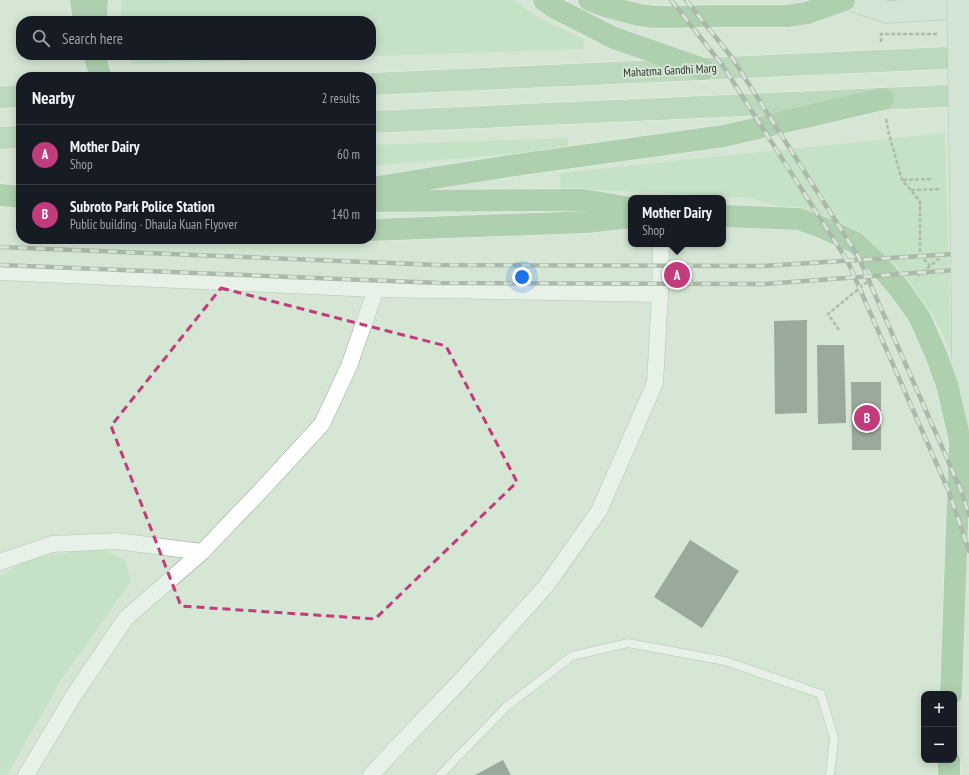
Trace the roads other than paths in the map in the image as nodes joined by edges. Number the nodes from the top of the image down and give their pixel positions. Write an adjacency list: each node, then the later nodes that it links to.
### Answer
1 (81, 0): 9 (highway)
2 (97, 0): 10 (highway)
3 (544, 0): 12 (highway)
4 (591, 0): 5 (highway)
5 (844, 0)
6 (851, 0): 8 (main road)
7 (958, 0): 33 (main road, bridge)
8 (969, 7)
9 (83, 16)
10 (96, 16)
11 (969, 57): 12 (main road, Mahatma Gandhi Marg)
12 (702, 69): 13 (main road, Mahatma Gandhi Marg)
13 (376, 84)
14 (969, 95): 17 (main road)
15 (16, 96): 16 (main road)
16 (0, 97)
17 (883, 99): 18 (main road); 21 (highway)
18 (376, 122)
19 (16, 137): 20 (main road)
20 (0, 138)
21 (376, 187)
22 (0, 195): 23 (highway)
23 (16, 197)
24 (376, 201): 25 (highway)
25 (628, 207)
26 (726, 216): 33 (highway)
27 (628, 217): 28 (highway)
28 (376, 230)
29 (661, 247): 32 (street)
30 (0, 272): 31 (street)
31 (376, 289): 32 (street); 34 (street)
32 (660, 294): 39 (street)
33 (960, 441): 36 (highway)
34 (202, 552): 35 (street); 38 (street)
35 (0, 562)
36 (951, 691)
37 (949, 763): 42 (highway)
38 (26, 775)
39 (371, 775)
40 (440, 775): 41 (lane)
41 (830, 775)
42 (949, 775)

